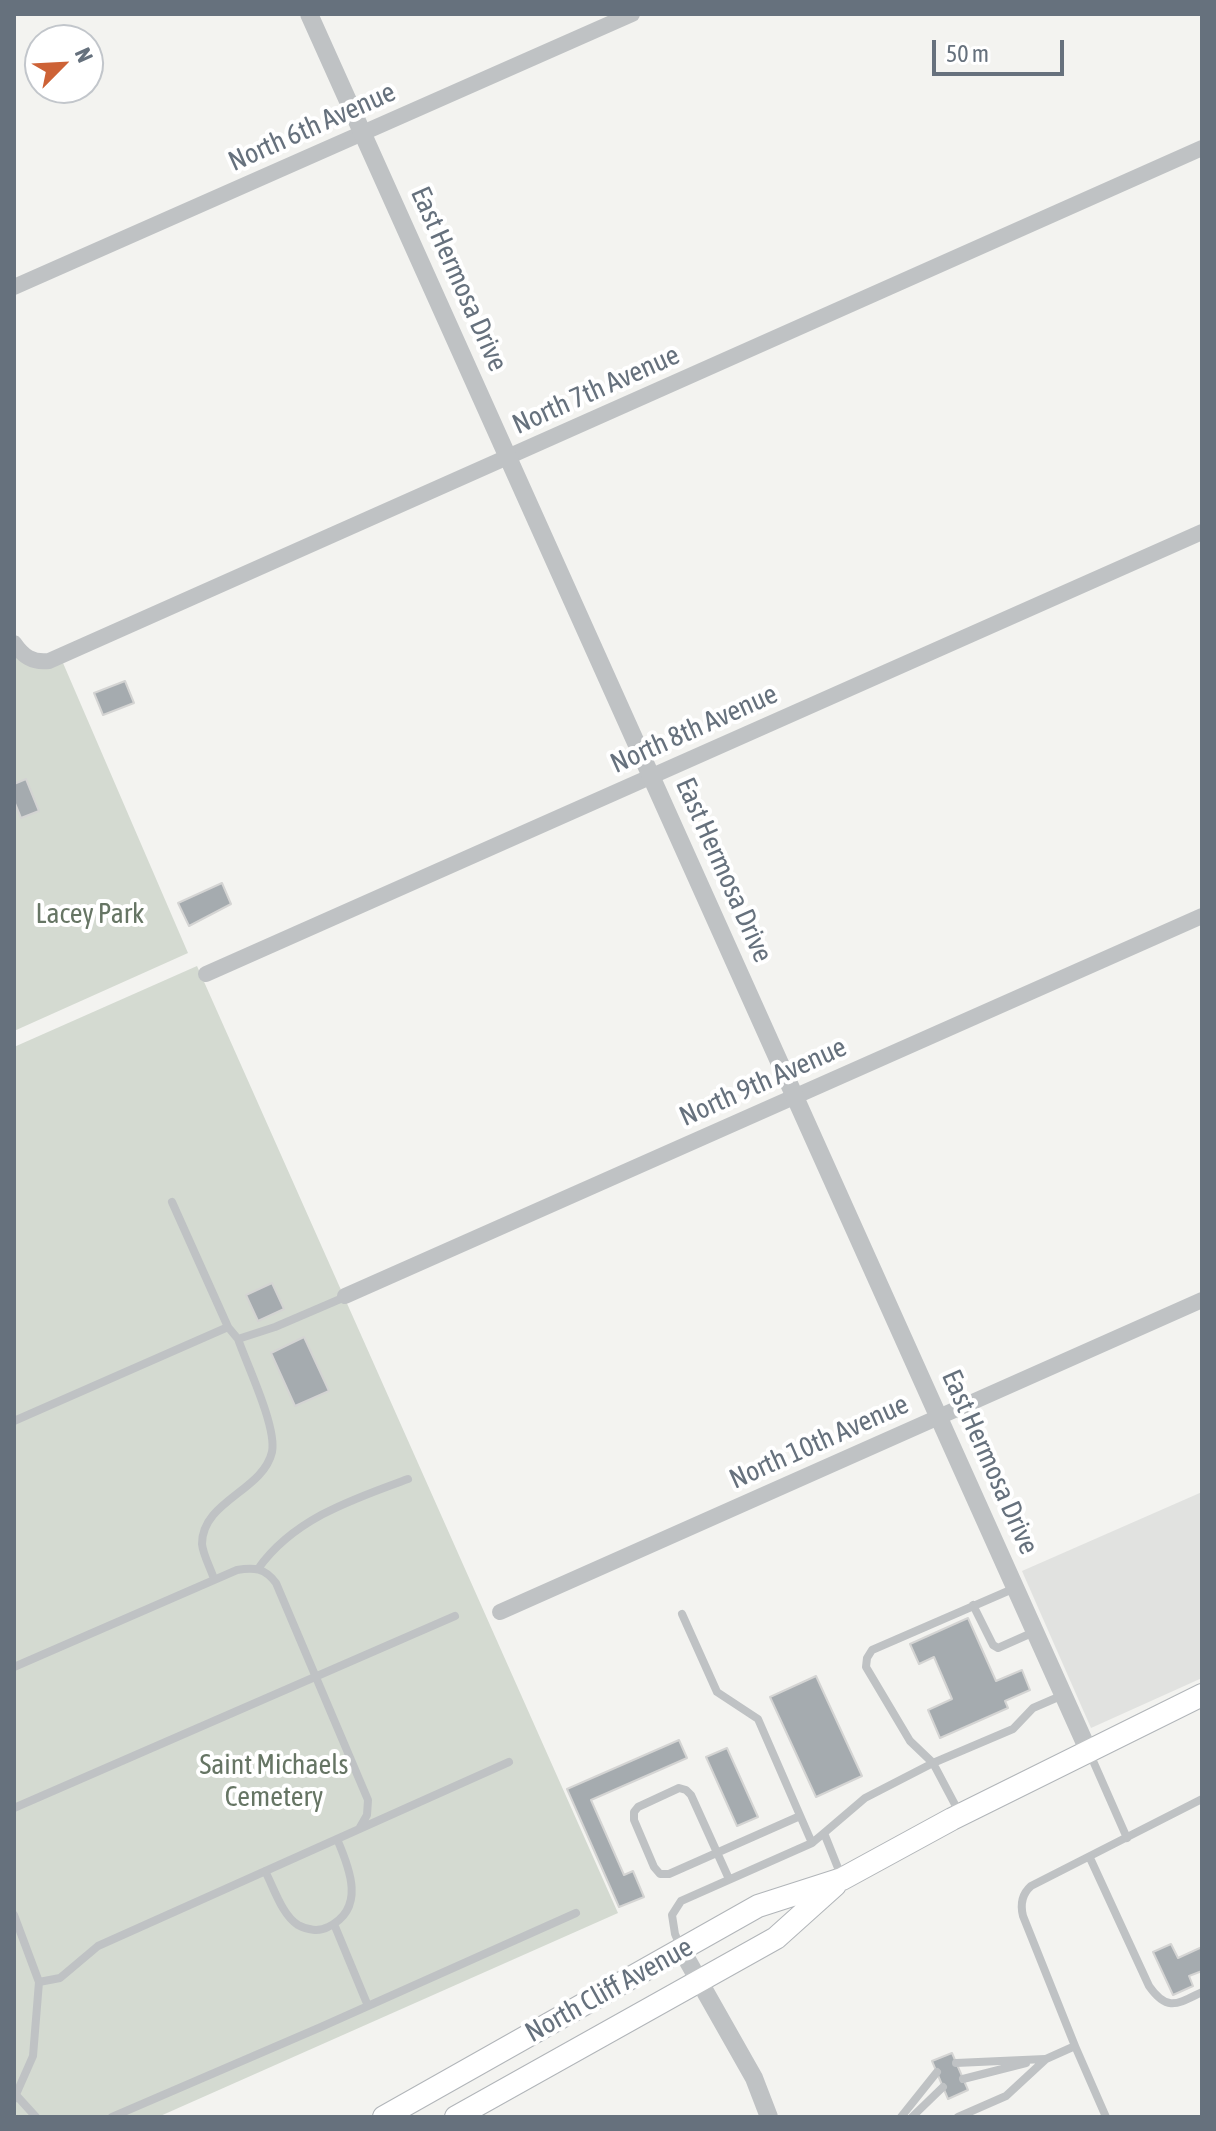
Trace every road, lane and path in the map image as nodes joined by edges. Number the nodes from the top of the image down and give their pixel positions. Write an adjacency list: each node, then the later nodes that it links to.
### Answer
1 (309, 14): 3 (street, East Hermosa Drive)
2 (632, 14): 3 (street, North 6th Avenue)
3 (362, 133): 5 (street, North 6th Avenue); 6 (street, East Hermosa Drive)
4 (1202, 148): 6 (street, North 7th Avenue)
5 (14, 287)
6 (508, 458): 8 (street, North 7th Avenue); 9 (street, East Hermosa Drive)
7 (1202, 532): 9 (street, North 8th Avenue)
8 (14, 643)
9 (651, 777): 11 (street, North 8th Avenue); 12 (street, East Hermosa Drive)
10 (1202, 916): 12 (street, North 9th Avenue)
11 (206, 974)
12 (795, 1097): 14 (street, North 9th Avenue); 18 (street, East Hermosa Drive)
13 (172, 1202): 16 (lane)
14 (345, 1296): 17 (lane)
15 (1202, 1300): 18 (street, North 10th Avenue)
16 (228, 1327): 17 (lane); 19 (lane)
17 (238, 1339): 22 (lane)
18 (939, 1417): 23 (street, East Hermosa Drive); 25 (street, North 10th Avenue)
19 (14, 1421)
20 (408, 1479): 21 (lane)
21 (258, 1569): 22 (lane); 30 (lane)
22 (214, 1579): 29 (lane)
23 (1015, 1587): 24 (lane); 28 (street, East Hermosa Drive)
24 (973, 1605): 28 (lane); 35 (lane)
25 (500, 1612)
26 (682, 1614): 39 (lane)
27 (455, 1616): 30 (lane)
28 (1035, 1631): 31 (street, East Hermosa Drive)
29 (14, 1667)
30 (315, 1675): 37 (lane); 40 (lane)
31 (1064, 1695): 33 (street, East Hermosa Drive); 35 (lane)
32 (1202, 1695): 33 (main road, North Cliff Avenue)
33 (1088, 1750): 38 (main road, North Cliff Avenue); 42 (lane)
34 (509, 1762): 40 (lane)
35 (933, 1763): 38 (lane); 41 (lane)
36 (1202, 1799): 42 (lane)
37 (14, 1808)
38 (960, 1815): 49 (main road, North Cliff Avenue)
39 (800, 1816): 44 (lane); 45 (lane)
40 (359, 1829): 43 (lane)
41 (824, 1833): 44 (lane); 49 (lane)
42 (1127, 1838): 46 (lane)
43 (337, 1839): 47 (lane); 52 (lane)
44 (812, 1843): 48 (lane)
45 (717, 1852): 45 (lane); 48 (lane)
46 (1090, 1858): 56 (lane); 58 (lane)
47 (265, 1871): 52 (lane); 55 (lane)
48 (729, 1879): 53 (lane)
49 (842, 1879): 53 (main road, North Cliff Avenue); 54 (main road, North Cliff Avenue)
50 (576, 1913): 57 (lane)
51 (14, 1915): 55 (lane)
52 (334, 1924): 57 (lane)
53 (681, 1949): 54 (street); 67 (main road, North Cliff Avenue)
54 (699, 1980): 68 (main road, North Cliff Avenue); 69 (street)
55 (39, 1982): 64 (lane)
56 (1202, 1992)
57 (368, 2006): 66 (lane)
58 (1075, 2046): 59 (lane); 73 (lane)
59 (1046, 2059): 60 (lane); 62 (lane); 72 (lane)
60 (956, 2063)
61 (937, 2072): 70 (lane)
62 (963, 2079)
63 (943, 2087): 71 (lane)
64 (15, 2097): 65 (lane)
65 (36, 2117)
66 (112, 2117)
67 (384, 2117)
68 (456, 2117)
69 (769, 2117)
70 (901, 2117)
71 (912, 2117)
72 (958, 2117)
73 (1106, 2117)

